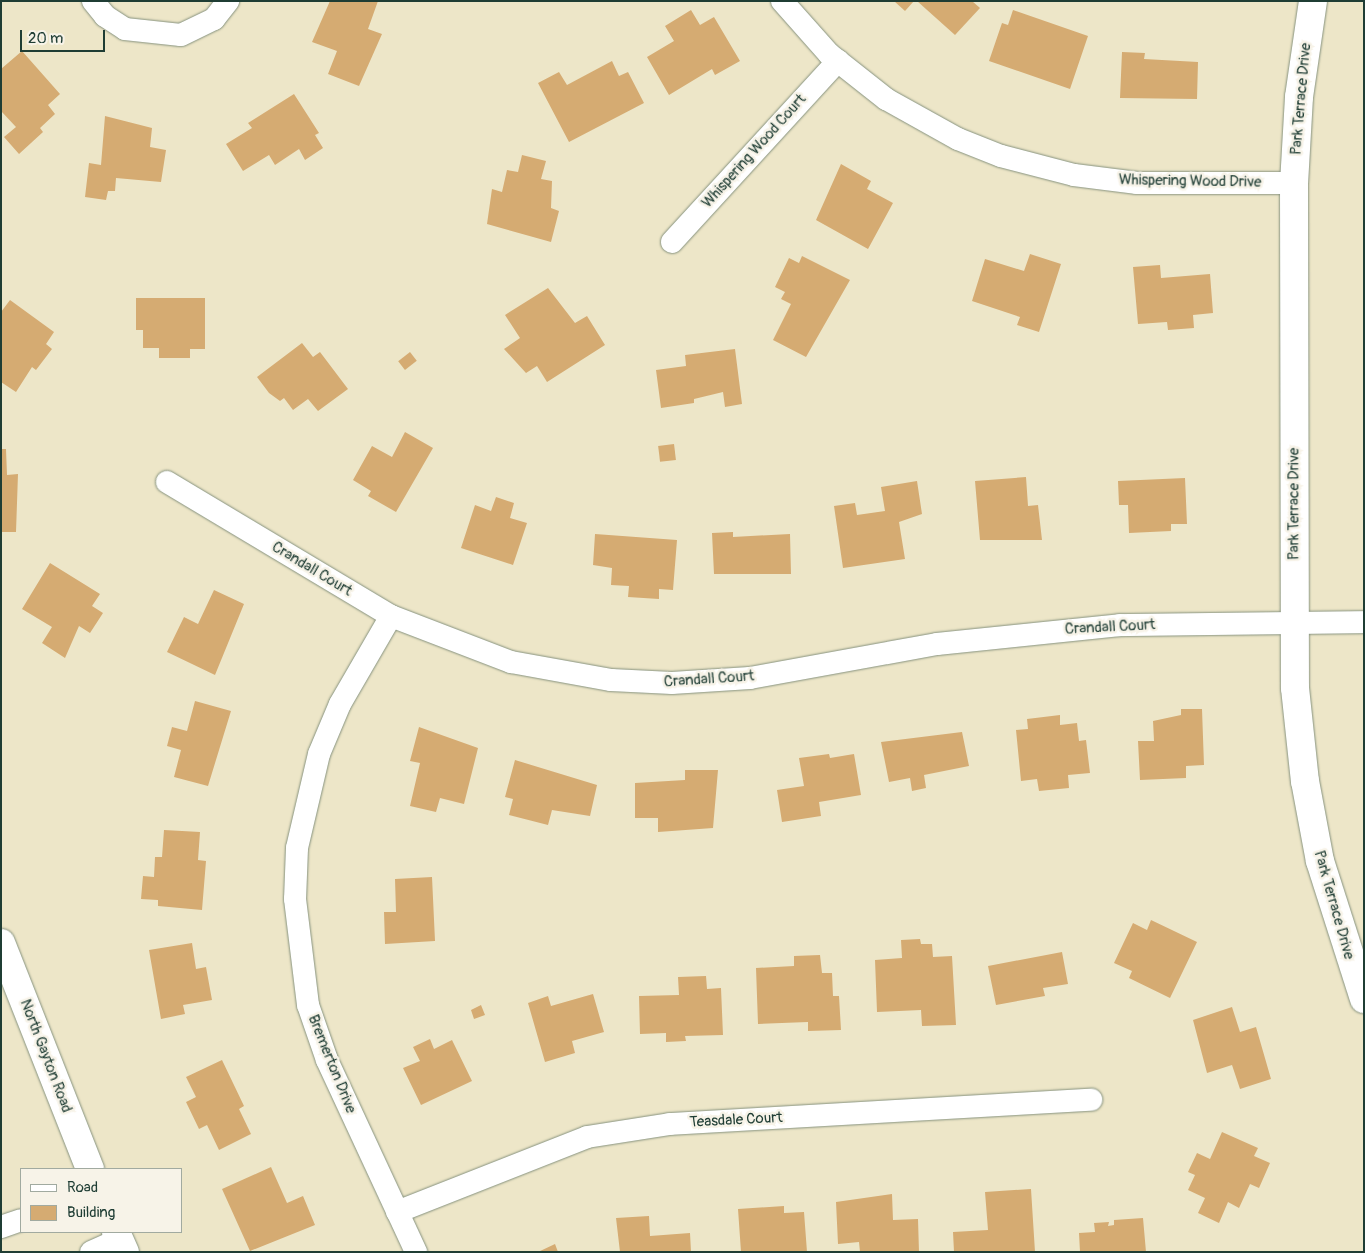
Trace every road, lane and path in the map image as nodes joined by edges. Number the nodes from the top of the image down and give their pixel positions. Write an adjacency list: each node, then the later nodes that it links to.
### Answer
1 (93, 1): 2 (street)
2 (228, 1)
3 (782, 1): 5 (street, Whispering Wood Drive)
4 (1313, 1): 6 (street, Park Terrace Drive)
5 (838, 61): 6 (street, Whispering Wood Drive); 7 (street, Whispering Wood Court)
6 (1294, 183): 10 (street, Park Terrace Drive)
7 (672, 242)
8 (167, 482): 9 (street, Crandall Court)
9 (391, 616): 10 (street, Crandall Court); 16 (street, Bremerton Drive)
10 (1294, 622): 11 (street, Crandall Court); 13 (street, Park Terrace Drive)
11 (1364, 622)
12 (1, 943): 15 (street, North Gayton Road)
13 (1364, 999)
14 (1090, 1100): 16 (street, Teasdale Court)
15 (90, 1168)
16 (397, 1212): 21 (street, Bremerton Drive)
17 (20, 1220): 18 (street)
18 (1, 1227)
19 (120, 1241): 20 (street)
20 (91, 1252)
21 (416, 1252)

